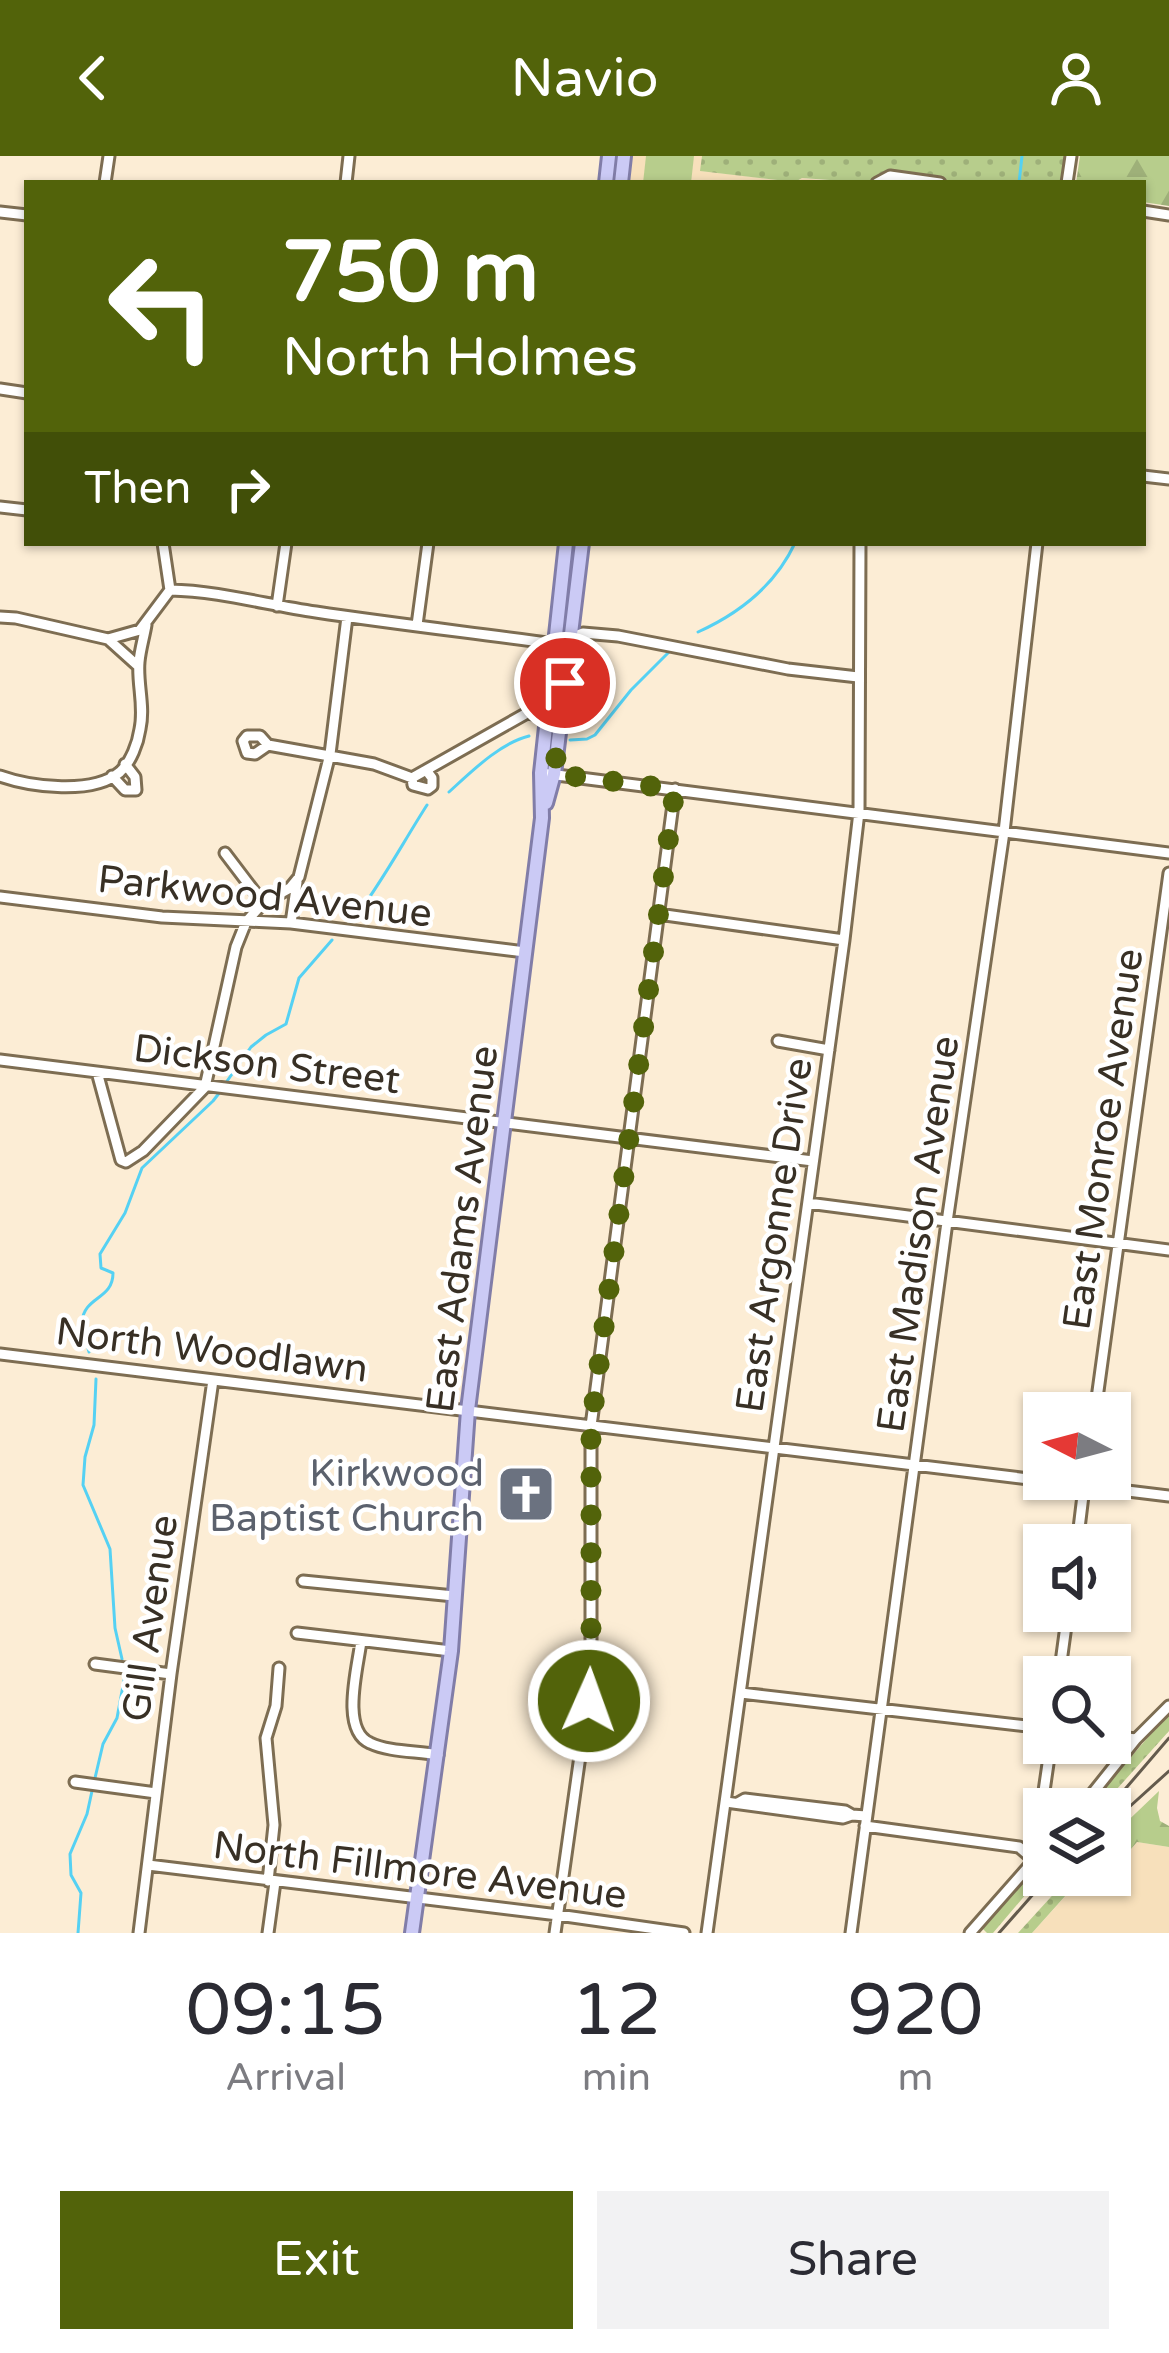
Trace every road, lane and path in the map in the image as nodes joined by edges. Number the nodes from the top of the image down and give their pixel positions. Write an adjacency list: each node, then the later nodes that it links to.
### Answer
1 (883, 180): 2 (street)
2 (919, 180)
3 (163, 546): 10 (street)
4 (286, 546): 11 (street)
5 (428, 546): 15 (street)
6 (566, 546): 18 (main road)
7 (582, 546): 16 (main road)
8 (860, 546): 20 (street, East Argonne Drive)
9 (1037, 546): 32 (street, East Madison Avenue)
10 (170, 590): 11 (street); 14 (street)
11 (277, 606): 13 (street)
12 (0, 617): 17 (street)
13 (347, 617): 15 (street); 23 (street)
14 (146, 625): 17 (street); 19 (street)
15 (416, 626): 18 (street)
16 (571, 638): 18 (street); 20 (street); 26 (main road)
17 (108, 639): 19 (street)
18 (555, 644): 21 (main road)
19 (138, 666): 24 (street)
20 (858, 677): 31 (street, East Argonne Drive)
21 (547, 716): 25 (street); 26 (main road)
22 (268, 746): 23 (street)
23 (330, 754): 29 (street); 36 (street)
24 (125, 764): 28 (street); 28 (street)
25 (426, 770): 29 (street); 29 (street)
26 (548, 774): 30 (street); 43 (main road, East Adams Avenue)
27 (0, 776): 28 (street)
28 (112, 776)
29 (412, 778)
30 (675, 789): 31 (street); 39 (street)
31 (859, 812): 32 (street); 42 (street, East Argonne Drive)
32 (1004, 832): 33 (street); 53 (street, East Madison Avenue)
33 (1169, 853)
34 (225, 854): 38 (street)
35 (1169, 874): 54 (street, East Monroe Avenue)
36 (297, 882): 38 (street); 41 (street)
37 (0, 897): 40 (street, Parkwood Avenue)
38 (263, 903): 40 (street)
39 (658, 914): 42 (street); 50 (street)
40 (246, 922): 41 (street, Parkwood Avenue); 48 (street)
41 (291, 923): 43 (street, Parkwood Avenue)
42 (844, 940): 45 (street, East Argonne Drive)
43 (525, 952): 49 (main road, East Adams Avenue)
44 (778, 1041): 45 (street)
45 (829, 1050): 51 (street, East Argonne Drive)
46 (0, 1060): 47 (street, Dickson Street)
47 (97, 1072): 48 (street, Dickson Street); 48 (street)
48 (215, 1088): 49 (street, Dickson Street)
49 (504, 1122): 50 (street, Dickson Street); 59 (main road, East Adams Avenue)
50 (628, 1138): 51 (street, Dickson Street); 60 (street)
51 (812, 1161): 52 (street, East Argonne Drive)
52 (808, 1203): 53 (street); 61 (street, East Argonne Drive)
53 (947, 1222): 54 (street); 62 (street, East Madison Avenue)
54 (1118, 1244): 55 (street); 58 (street, East Monroe Avenue)
55 (1169, 1250)
56 (0, 1354): 57 (street, North Woodlawn)
57 (213, 1380): 59 (street, North Woodlawn); 73 (street, Gill Avenue)
58 (1098, 1392)
59 (468, 1410): 60 (street, North Woodlawn); 67 (main road, East Adams Avenue)
60 (591, 1426): 61 (street, North Woodlawn); 91 (street)
61 (775, 1448): 62 (street, North Woodlawn); 74 (street, East Argonne Drive)
62 (916, 1463): 63 (street, North Woodlawn); 76 (street, East Madison Avenue)
63 (1023, 1476)
64 (1131, 1490): 65 (street, North Woodlawn)
65 (1169, 1496)
66 (303, 1581): 67 (street)
67 (454, 1597): 70 (main road, East Adams Avenue)
68 (297, 1634): 69 (street)
69 (362, 1641): 70 (street); 80 (street)
70 (451, 1651): 80 (main road, East Adams Avenue)
71 (95, 1664): 73 (street)
72 (279, 1668): 89 (street)
73 (170, 1674): 83 (street, Gill Avenue)
74 (741, 1693): 76 (street); 84 (street, East Argonne Drive)
75 (1169, 1706): 79 (street)
76 (882, 1709): 77 (street); 85 (street, East Madison Avenue)
77 (1023, 1726)
78 (1131, 1738): 79 (street)
79 (1136, 1739): 82 (street)
80 (438, 1755): 90 (main road, East Adams Avenue)
81 (75, 1782): 83 (street)
82 (1097, 1788)
83 (156, 1793): 87 (street, Gill Avenue)
84 (732, 1802): 85 (street); 98 (street, East Argonne Drive)
85 (866, 1821): 86 (street); 99 (street, East Madison Avenue)
86 (1023, 1850)
87 (148, 1865): 89 (street, North Fillmore Avenue); 93 (street, Gill Avenue)
88 (1023, 1873): 92 (street)
89 (271, 1881): 90 (street, North Fillmore Avenue); 94 (street)
90 (417, 1899): 91 (street, North Fillmore Avenue); 95 (main road, East Adams Avenue)
91 (558, 1915): 96 (street); 97 (street, North Fillmore Avenue)
92 (972, 1932)
93 (139, 1933)
94 (268, 1933)
95 (412, 1933)
96 (556, 1933)
97 (684, 1933)
98 (707, 1933)
99 (851, 1933)

